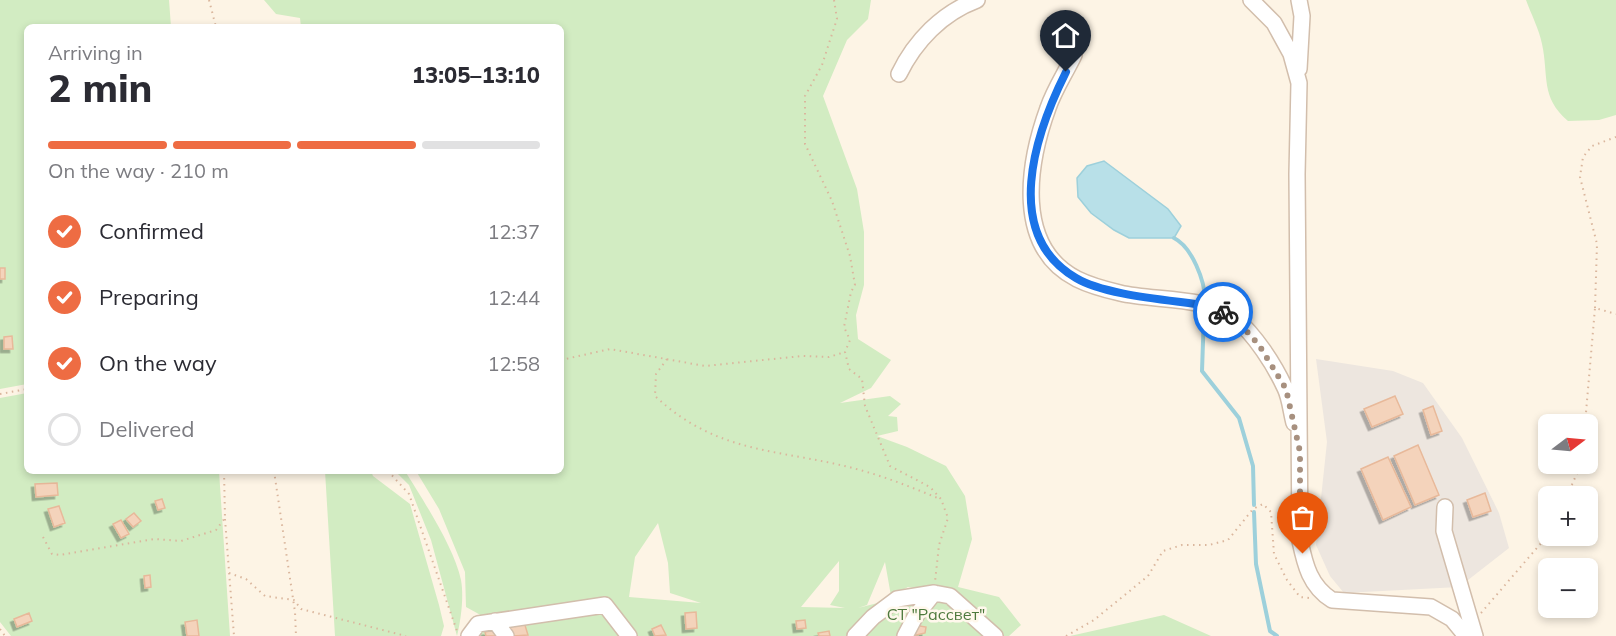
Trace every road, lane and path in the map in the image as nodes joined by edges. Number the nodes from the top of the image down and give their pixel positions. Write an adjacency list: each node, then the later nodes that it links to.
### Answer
1 (209, 0): 6 (path)
2 (834, 0): 13 (path)
3 (1251, 0): 9 (street)
4 (1299, 0): 9 (street)
5 (970, 1): 8 (street)
6 (215, 24)
7 (1074, 55): 19 (street)
8 (899, 74)
9 (1299, 83): 19 (street)
10 (1616, 137): 11 (path)
11 (1596, 308): 12 (path); 18 (path)
12 (1616, 314)
13 (845, 352): 15 (path); 23 (path)
14 (564, 359): 15 (path)
15 (667, 359): 23 (path)
16 (24, 390): 17 (path)
17 (0, 394)
18 (1586, 414)
19 (1300, 452): 29 (street)
20 (224, 474): 25 (path)
21 (274, 474): 31 (path)
22 (391, 474): 43 (path)
23 (941, 499): 30 (path)
24 (1445, 507): 36 (street)
25 (225, 518): 26 (path); 28 (path)
26 (43, 537)
27 (1539, 546): 36 (path)
28 (230, 573): 31 (path); 39 (path)
29 (1319, 592): 36 (street); 49 (path)
30 (934, 593): 46 (street); 47 (street); 48 (street)
31 (294, 600): 35 (path); 40 (path)
32 (495, 621): 34 (street); 44 (street); 45 (street)
33 (0, 629): 38 (path)
34 (474, 630)
35 (388, 632): 37 (path); 41 (path)
36 (1471, 632)
37 (398, 635): 42 (path)
38 (4, 636)
39 (234, 636)
40 (296, 636)
41 (384, 636)
42 (406, 636)
43 (459, 636)
44 (506, 636)
45 (629, 636)
46 (855, 636)
47 (905, 636)
48 (995, 636)
49 (1066, 636)

